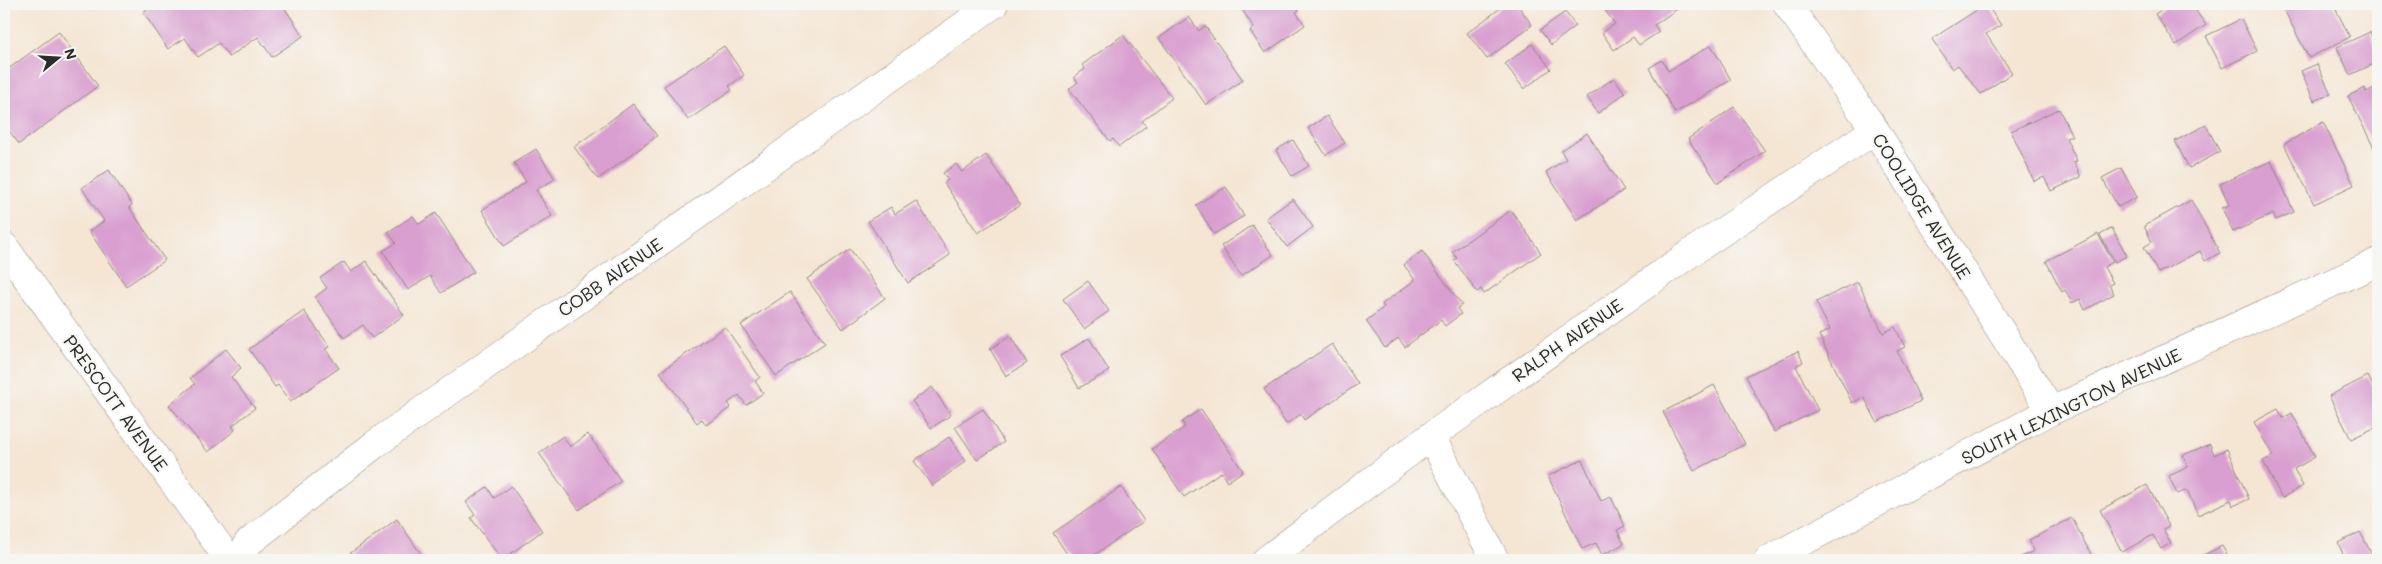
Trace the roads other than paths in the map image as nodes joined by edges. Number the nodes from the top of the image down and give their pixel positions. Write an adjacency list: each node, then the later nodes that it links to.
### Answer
1 (994, 4): 9 (street, COBB AVENUE)
2 (1787, 4): 3 (street, COOLIDGE AVENUE)
3 (1875, 130): 6 (street, COOLIDGE AVENUE); 7 (street, RALPH AVENUE)
4 (4, 246): 8 (street, PRESCOTT AVENUE)
5 (2378, 262): 6 (street, SOUTH LEXINGTON AVENUE)
6 (2051, 411): 12 (street, SOUTH LEXINGTON AVENUE)
7 (1431, 436): 10 (street, RALPH AVENUE); 11 (street)
8 (229, 560)
9 (237, 560)
10 (1266, 560)
11 (1495, 560)
12 (1768, 560)

